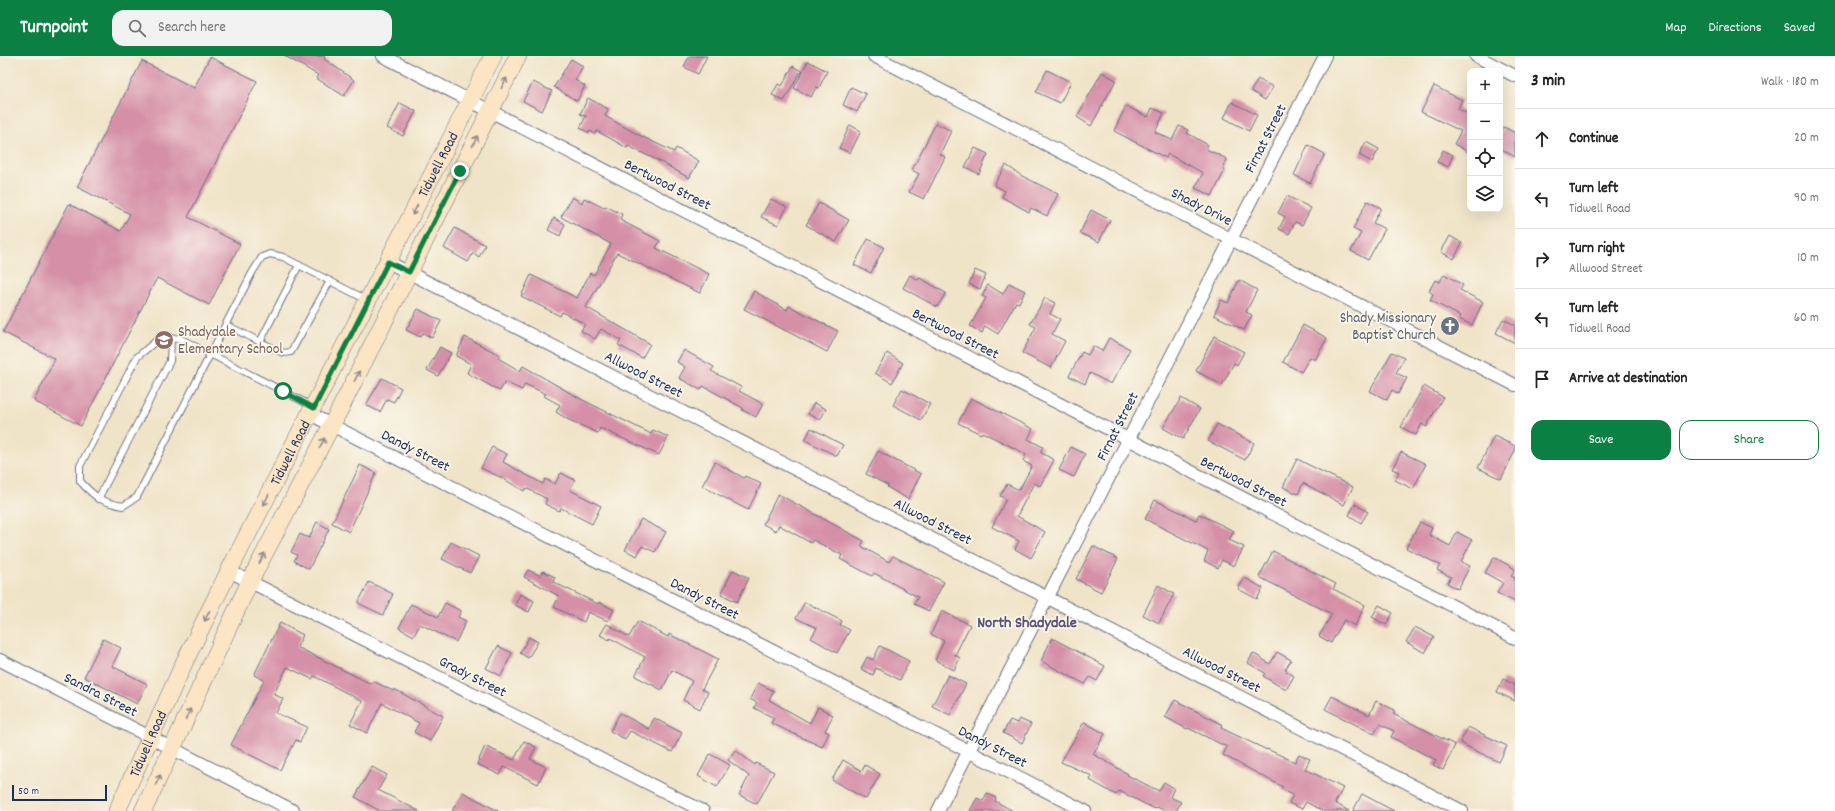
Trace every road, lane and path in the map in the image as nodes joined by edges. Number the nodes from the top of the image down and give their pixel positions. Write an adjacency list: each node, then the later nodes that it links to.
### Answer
1 (383, 56): 8 (street, Bertwood Street)
2 (493, 56): 8 (main road, Tidwell Road)
3 (518, 56): 9 (main road, Tidwell Road, one-way to 3)
4 (874, 56): 10 (street, Shady Drive)
5 (1325, 56): 10 (street, Firnat Street)
6 (1476, 56): 7 (street)
7 (1515, 76)
8 (470, 100): 9 (street, Bertwood Street); 11 (main road, Tidwell Road, one-way to 11)
9 (490, 110): 13 (main road, Tidwell Road, one-way to 9); 23 (street, Bertwood Street)
10 (1231, 239): 20 (street, Shady Drive); 23 (street, Firnat Street)
11 (388, 262): 13 (street, Allwood Street); 15 (main road, Tidwell Road)
12 (299, 265): 14 (lane); 16 (lane); 18 (lane)
13 (409, 272): 22 (main road, Tidwell Road, one-way to 13); 27 (street, Allwood Street)
14 (330, 281): 15 (lane); 18 (lane)
15 (368, 301): 21 (main road, Tidwell Road)
16 (226, 324): 18 (lane); 19 (lane)
17 (171, 338): 19 (lane); 24 (lane); 24 (lane)
18 (260, 342)
19 (211, 354): 21 (lane); 24 (lane)
20 (1515, 385)
21 (312, 411): 22 (street, Dandy Street); 25 (main road, Tidwell Road, one-way to 25)
22 (332, 425): 26 (main road, Tidwell Road, one-way to 22); 32 (street, Dandy Street)
23 (1128, 440): 27 (street, Firnat Street); 28 (street, Bertwood Street)
24 (98, 499)
25 (229, 570): 26 (street, Grady Street); 30 (main road, Tidwell Road, one-way to 30)
26 (250, 581): 31 (main road, Tidwell Road, one-way to 26); 36 (street, Grady Street)
27 (1048, 598): 32 (street, Firnat Street); 39 (street, Allwood Street)
28 (1515, 638)
29 (0, 660): 30 (street, Sandra Street)
30 (151, 737): 31 (street, Sandra Street); 33 (main road, Tidwell Road)
31 (172, 749): 34 (main road, Tidwell Road, one-way to 31); 35 (street, Sandra Street)
32 (968, 751): 37 (street, Firnat Street); 38 (street, Dandy Street)
33 (117, 811)
34 (143, 811)
35 (294, 811)
36 (703, 811)
37 (938, 811)
38 (1085, 811)
39 (1462, 811)

